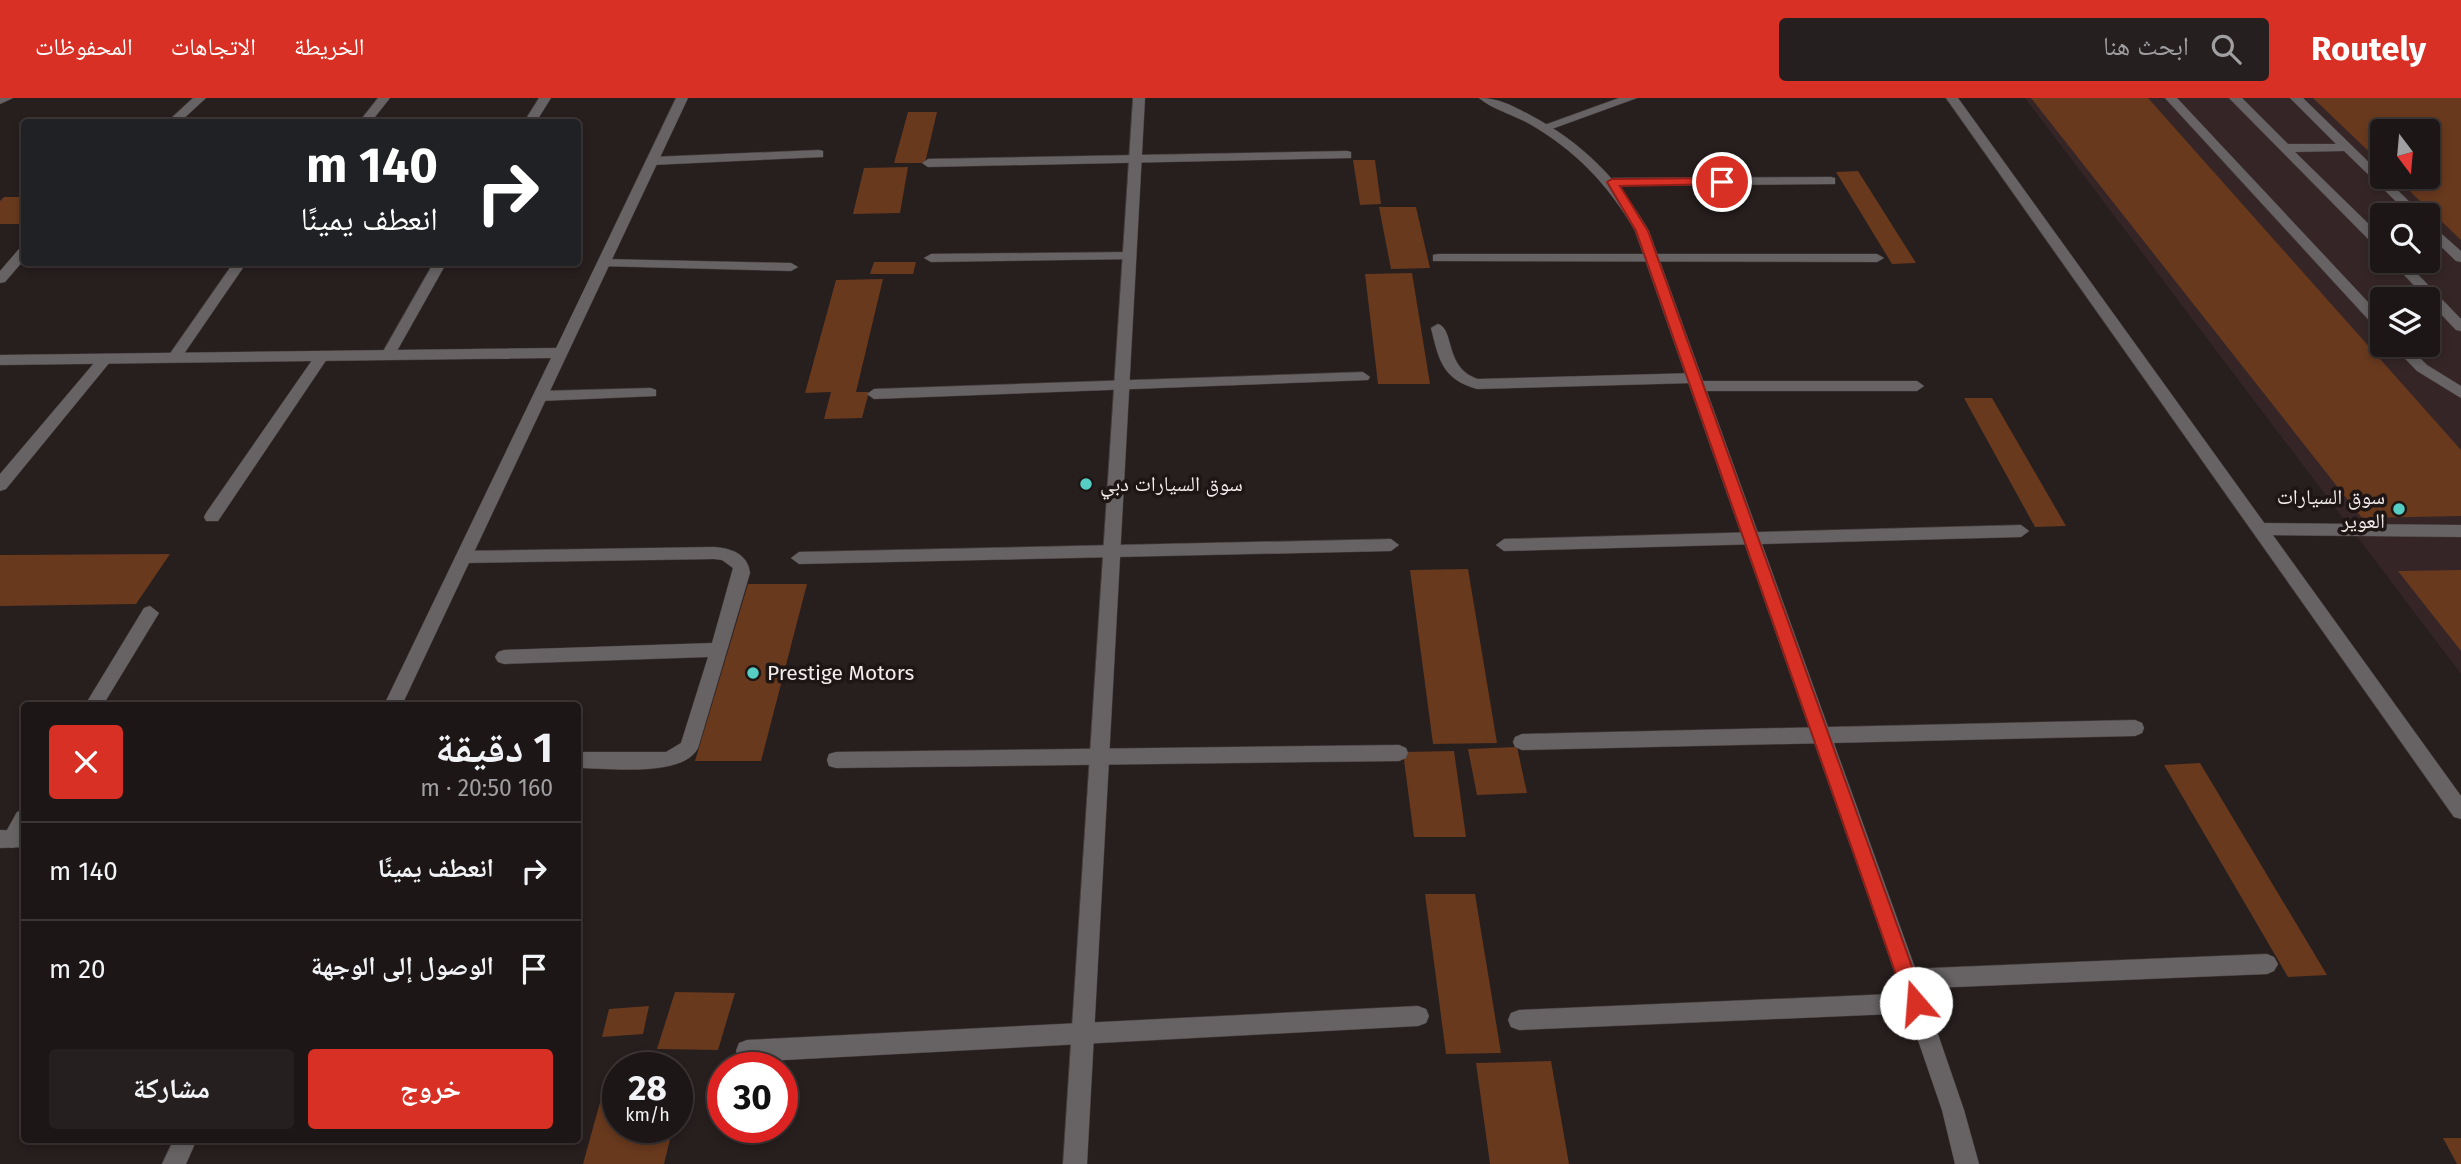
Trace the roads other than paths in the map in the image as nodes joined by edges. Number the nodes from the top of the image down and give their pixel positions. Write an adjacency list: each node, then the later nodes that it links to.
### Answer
1 (8, 98): 13 (street)
2 (200, 98): 14 (street)
3 (384, 98): 15 (street)
4 (544, 98): 16 (street)
5 (682, 98): 23 (street)
6 (1139, 98): 22 (street)
7 (1485, 98): 17 (street)
8 (1631, 98): 17 (street)
9 (1952, 98): 63 (street)
10 (2171, 98): 43 (street)
11 (2235, 98): 19 (street)
12 (2296, 98): 18 (street)
13 (0, 100)
14 (176, 119)
15 (367, 119)
16 (532, 119)
17 (1545, 127): 26 (street)
18 (2347, 147): 19 (street); 27 (street)
19 (2286, 148): 28 (street)
20 (819, 154): 23 (street)
21 (1348, 155): 22 (street)
22 (1135, 159): 24 (street); 31 (street)
23 (652, 161): 37 (street)
24 (928, 163)
25 (1831, 181): 26 (street)
26 (1612, 182): 34 (street)
27 (2405, 203)
28 (2370, 233)
29 (2440, 238): 36 (street)
30 (21, 255): 42 (street)
31 (1129, 256): 32 (street); 55 (street)
32 (931, 258)
33 (1438, 258): 34 (street)
34 (1652, 258): 35 (street); 54 (street)
35 (1877, 258)
36 (2461, 258)
37 (604, 263): 40 (street); 46 (street)
38 (239, 266): 50 (street)
39 (438, 266): 47 (street)
40 (791, 267)
41 (2409, 273): 44 (street)
42 (0, 279)
43 (2370, 313)
44 (2461, 327)
45 (1438, 328): 54 (street)
46 (561, 353): 47 (street); 60 (street)
47 (388, 355): 48 (street)
48 (322, 356): 50 (street); 62 (street)
49 (2411, 357): 58 (street)
50 (174, 358): 51 (street)
51 (105, 359): 52 (street); 61 (street)
52 (0, 360)
53 (1363, 377): 55 (street)
54 (1697, 382): 56 (street); 66 (street)
55 (1122, 386): 59 (street); 69 (street)
56 (1917, 386)
57 (651, 393): 60 (street)
58 (2461, 393)
59 (874, 394)
60 (540, 396): 70 (street)
61 (0, 485)
62 (212, 517)
63 (2259, 529): 65 (street); 84 (street)
64 (2021, 531): 66 (street)
65 (2461, 531)
66 (1752, 538): 68 (street); 78 (street)
67 (1391, 545): 69 (street)
68 (1504, 545)
69 (1112, 551): 71 (street); 81 (street)
70 (463, 558): 73 (street); 76 (street)
71 (799, 558)
72 (150, 613): 75 (street)
73 (718, 650): 74 (street); 82 (street)
74 (505, 657)
75 (96, 702)
76 (394, 702)
77 (2135, 728): 78 (street)
78 (1822, 734): 79 (street); 88 (street)
79 (1522, 742)
80 (1399, 753): 81 (street)
81 (1100, 757): 83 (street); 92 (street)
82 (581, 760)
83 (836, 761)
84 (2461, 811)
85 (21, 823): 86 (street)
86 (12, 839)
87 (2267, 964): 88 (street)
88 (1908, 979): 89 (street)
89 (1916, 1003): 91 (street); 97 (street)
90 (1418, 1016): 92 (street)
91 (1519, 1020)
92 (1084, 1033): 93 (street); 96 (street)
93 (747, 1051)
94 (184, 1143): 95 (street)
95 (174, 1164)
96 (1075, 1164)
97 (1966, 1164)

